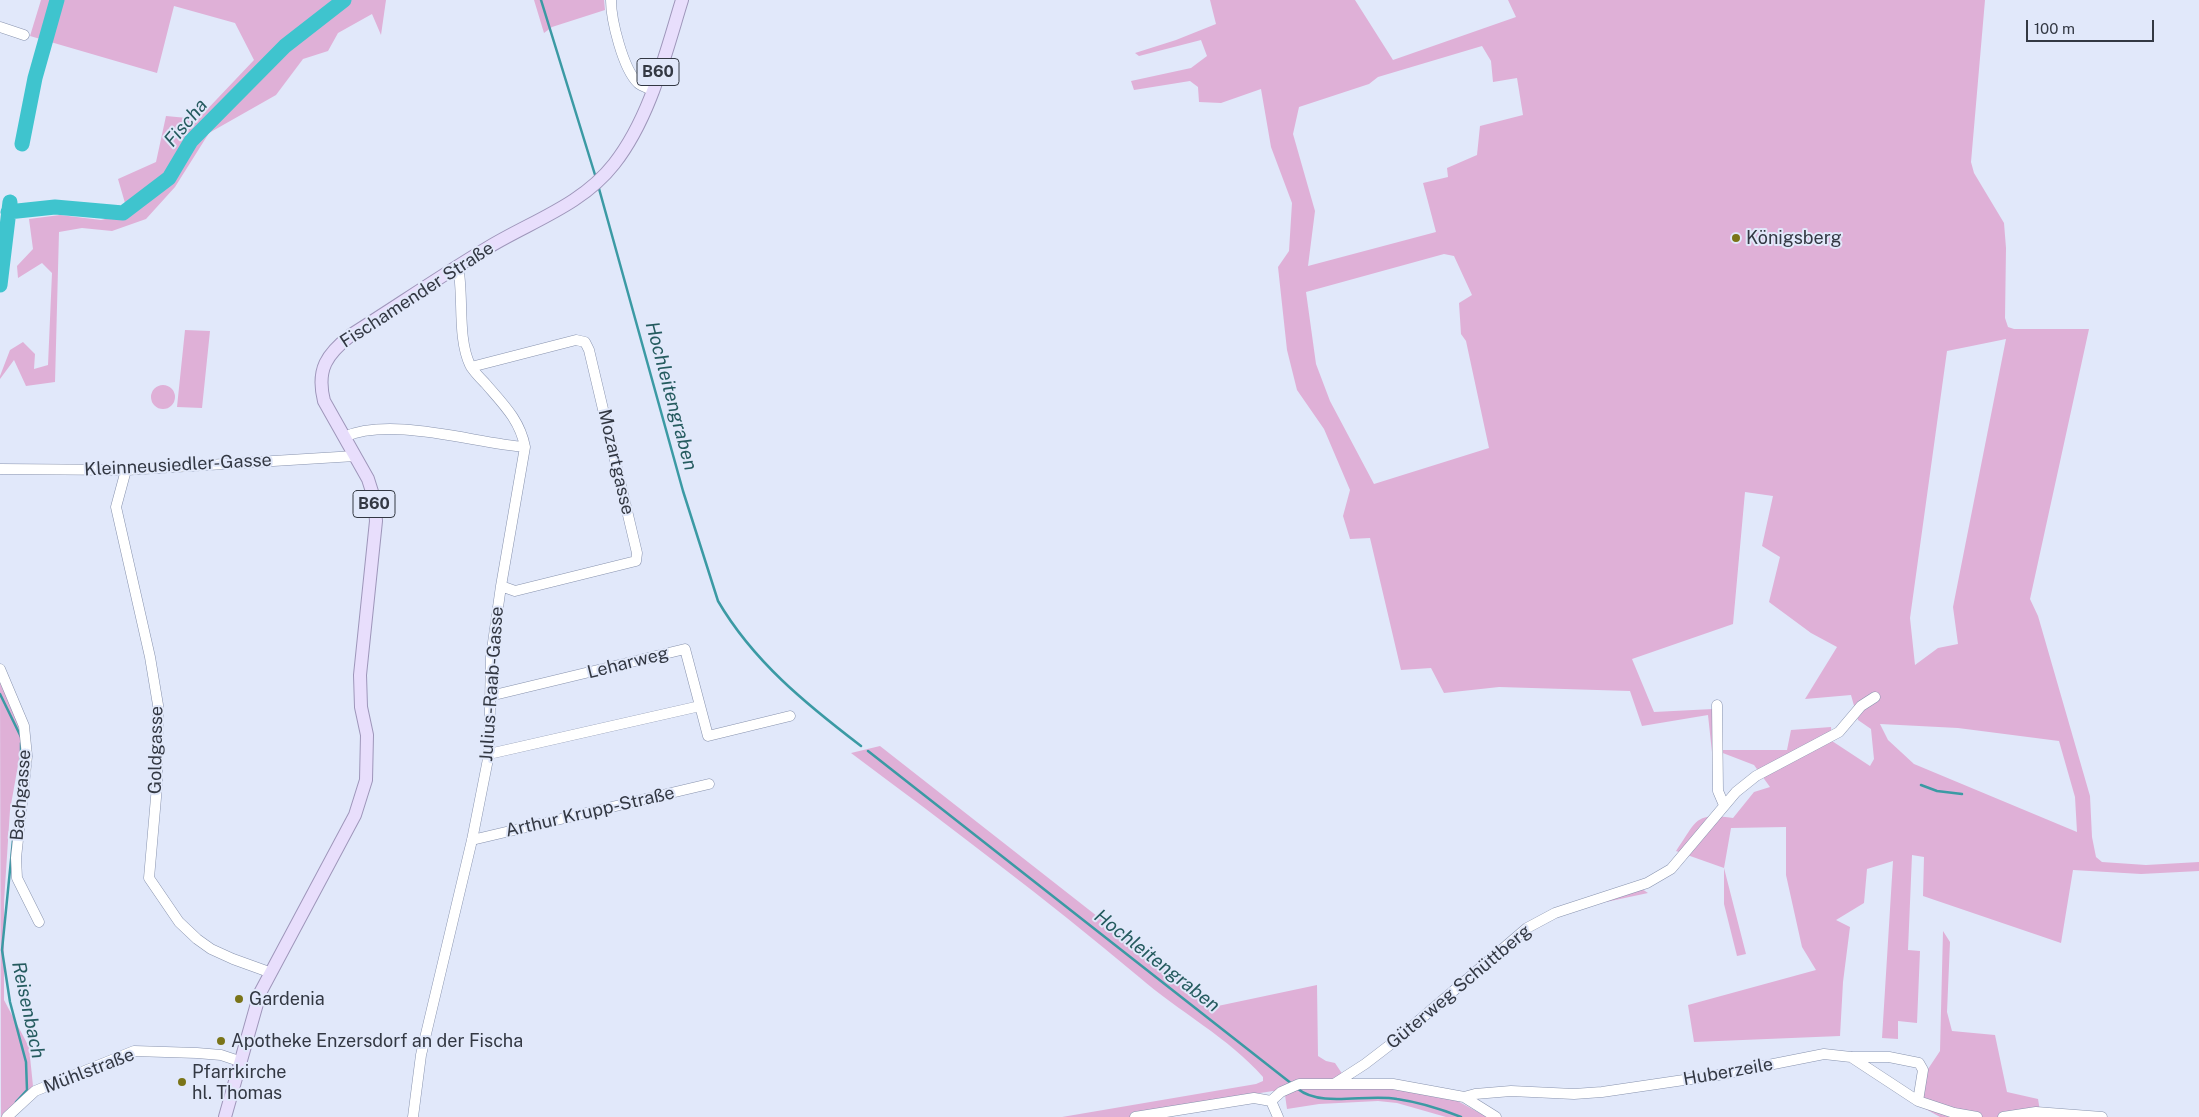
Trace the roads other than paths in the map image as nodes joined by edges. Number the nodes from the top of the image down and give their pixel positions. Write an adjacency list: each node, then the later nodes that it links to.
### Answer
1 (611, 0): 5 (street)
2 (682, 0): 5 (main road, Fischamender Straße / B60)
3 (0, 27): 4 (street)
4 (24, 35)
5 (652, 90): 6 (main road, Fischamender Straße / B60)
6 (458, 266): 7 (street, Julius-Raab-Gasse); 8 (main road, Fischamender Straße / B60)
7 (471, 366): 9 (street, Julius-Raab-Gasse); 13 (street, Mozartgasse)
8 (344, 436): 9 (street); 10 (main road, Fischamender Straße / B60)
9 (525, 447): 13 (street, Julius-Raab-Gasse)
10 (355, 456): 12 (street, Kleinneusiedler-Gasse); 25 (main road, Fischamender Straße / B60)
11 (0, 470): 12 (street, Kleinneusiedler-Gasse)
12 (126, 470): 25 (street, Goldgasse)
13 (500, 586): 15 (street, Julius-Raab-Gasse)
14 (0, 669): 24 (street, Bachgasse)
15 (490, 696): 18 (street, Leharweg); 20 (street, Julius-Raab-Gasse)
16 (1875, 698): 22 (street, Güterweg Schüttberg)
17 (1717, 705): 22 (street)
18 (700, 706): 19 (street, Leharweg); 20 (street)
19 (790, 716)
20 (489, 754): 23 (street, Julius-Raab-Gasse)
21 (709, 784): 23 (street, Arthur Krupp-Straße)
22 (1724, 805): 28 (street, Güterweg Schüttberg)
23 (472, 840): 36 (street, Julius-Raab-Gasse)
24 (39, 922)
25 (269, 972): 27 (main road, B60)
26 (1851, 1057): 31 (street, Huberzeile); 33 (street, Huberzeile); 33 (street)
27 (239, 1061): 34 (main road, B60); 35 (street, Mühlstraße)
28 (1365, 1064): 29 (street); 30 (street, Güterweg Schüttberg)
29 (1364, 1083): 30 (street); 31 (street)
30 (1334, 1084): 32 (street)
31 (1464, 1097): 39 (street)
32 (1271, 1101): 37 (street); 38 (street)
33 (1918, 1102): 40 (street, Huberzeile)
34 (226, 1115)
35 (8, 1117)
36 (413, 1117)
37 (1135, 1117)
38 (1278, 1117)
39 (1496, 1117)
40 (1977, 1117)
41 (2003, 1117): 42 (street)
42 (2102, 1117)

